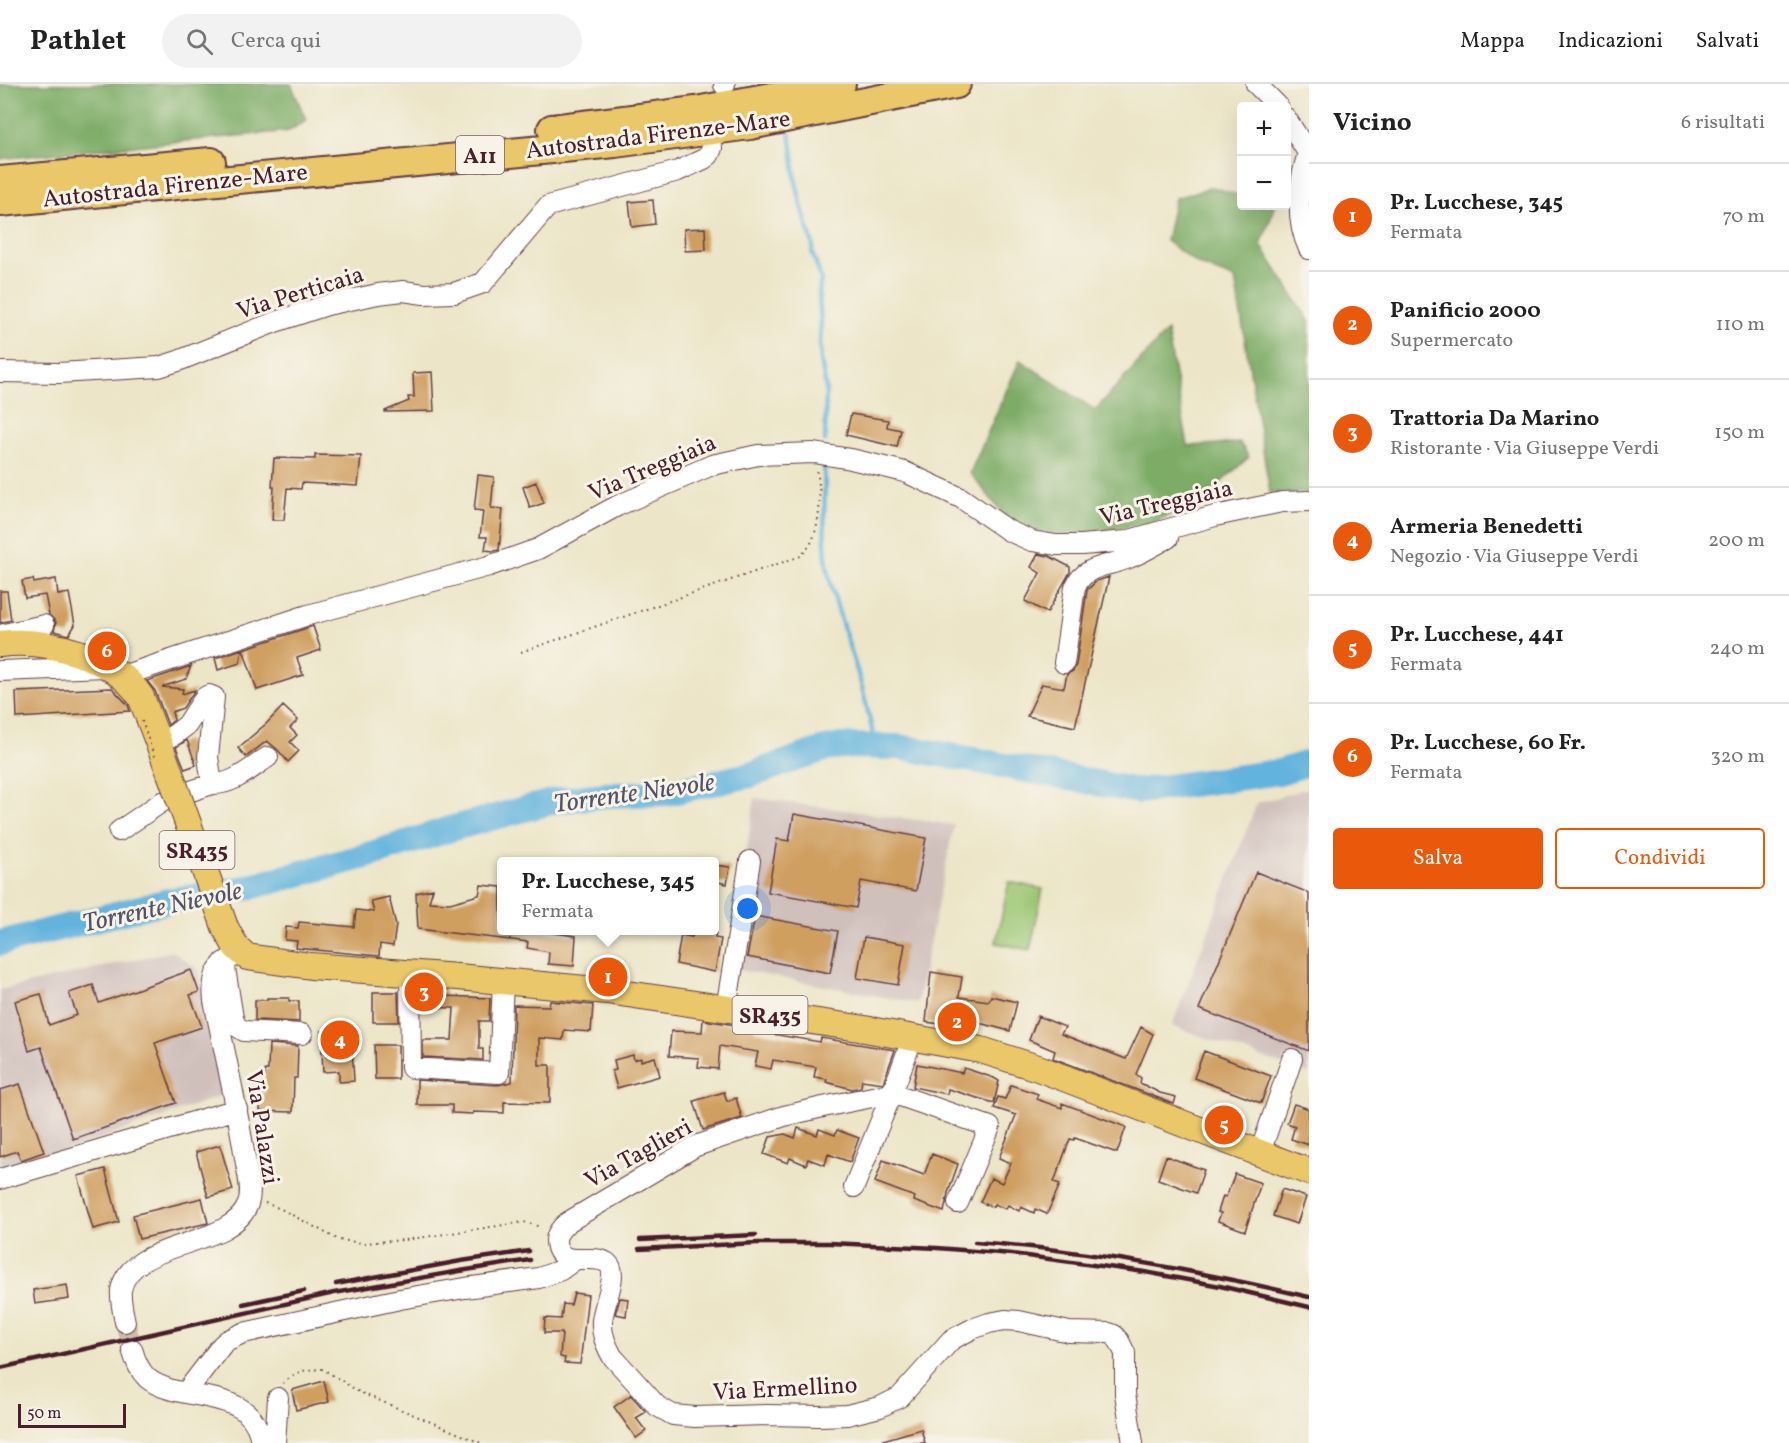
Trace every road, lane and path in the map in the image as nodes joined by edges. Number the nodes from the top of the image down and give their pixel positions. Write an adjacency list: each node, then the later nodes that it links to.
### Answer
1 (841, 84): 8 (highway, Autostrada Firenze-Mare / A11)
2 (956, 84): 9 (highway, Autostrada Firenze-Mare / A11)
3 (1256, 84): 4 (street)
4 (1274, 102)
5 (1291, 124): 7 (street)
6 (712, 148): 11 (street, Via Perticaia)
7 (1308, 152): 10 (street)
8 (0, 181)
9 (0, 202)
10 (1309, 249)
11 (0, 372)
12 (814, 453): 14 (street, Via Treggiaia); 18 (path); 21 (street, Via Treggiaia)
13 (1309, 501): 14 (street, Via Treggiaia)
14 (1190, 523): 19 (street)
15 (44, 625): 16 (street)
16 (0, 635)
17 (0, 644): 21 (main road, SR435)
18 (521, 652)
19 (1064, 663)
20 (0, 671): 21 (street, Via Treggiaia)
21 (114, 671): 22 (main road, SR435)
22 (158, 743): 24 (street); 29 (main road, SR435, bridge)
23 (267, 757): 24 (street)
24 (212, 784): 25 (street)
25 (186, 793)
26 (162, 801): 27 (street)
27 (119, 831)
28 (750, 861): 32 (street)
29 (233, 958): 30 (main road, SR435); 33 (street); 37 (street, Via Palazzi)
30 (410, 973): 31 (main road, SR435); 31 (street)
31 (503, 981): 32 (main road, SR435)
32 (726, 1009): 34 (main road, SR435)
33 (302, 1034)
34 (913, 1036): 36 (street); 38 (main road, SR435)
35 (1292, 1059): 38 (street)
36 (892, 1093): 41 (street); 43 (street); 44 (street, Via Taglieri)
37 (237, 1109): 40 (street); 42 (street, Via Palazzi)
38 (1260, 1153): 39 (main road, SR435)
39 (1309, 1172)
40 (0, 1179)
41 (854, 1187)
42 (250, 1190): 44 (path); 46 (street, Via Palazzi)
43 (958, 1203)
44 (556, 1237): 45 (street)
45 (576, 1259): 48 (street); 55 (street, Via Ermellino)
46 (125, 1322)
47 (132, 1349): 49 (street)
48 (206, 1366): 49 (street); 50 (street)
49 (186, 1392): 50 (street)
50 (209, 1397): 52 (street)
51 (278, 1398): 53 (street); 54 (path)
52 (261, 1443)
53 (275, 1443)
54 (481, 1443)
55 (1133, 1443)

